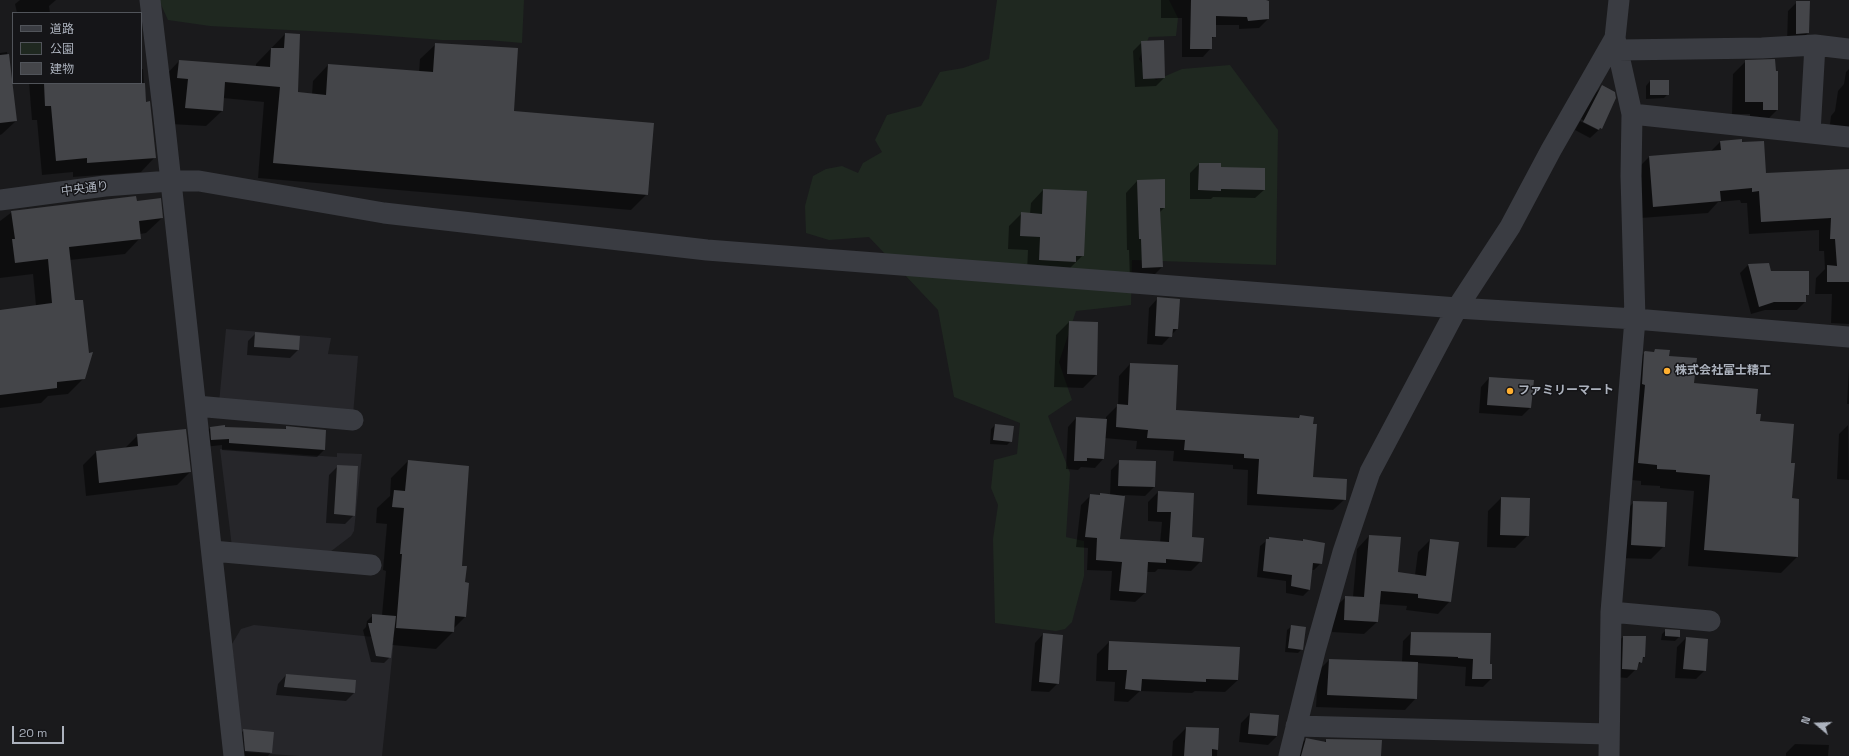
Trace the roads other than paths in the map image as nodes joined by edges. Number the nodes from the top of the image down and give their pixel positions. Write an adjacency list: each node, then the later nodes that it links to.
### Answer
1 (150, 0): 9 (street)
2 (1619, 0): 3 (street)
3 (1616, 44): 4 (street); 6 (street); 11 (street)
4 (1815, 44): 5 (street); 7 (street)
5 (1849, 49)
6 (1632, 114): 7 (street); 12 (street)
7 (1810, 132): 8 (street)
8 (1849, 137)
9 (170, 181): 10 (street, 中央通り); 11 (street, 中央通り); 14 (street)
10 (0, 200)
11 (1457, 308): 12 (street, 中央通り); 20 (street)
12 (1635, 319): 13 (street, 中央通り); 18 (street)
13 (1849, 337)
14 (196, 406): 15 (street); 16 (street)
15 (354, 420)
16 (212, 551): 17 (street); 22 (street)
17 (371, 565)
18 (1611, 612): 19 (street); 21 (street)
19 (1710, 622)
20 (1296, 726): 21 (street); 23 (street)
21 (1609, 734): 24 (street)
22 (234, 756)
23 (1289, 756)
24 (1609, 756)

